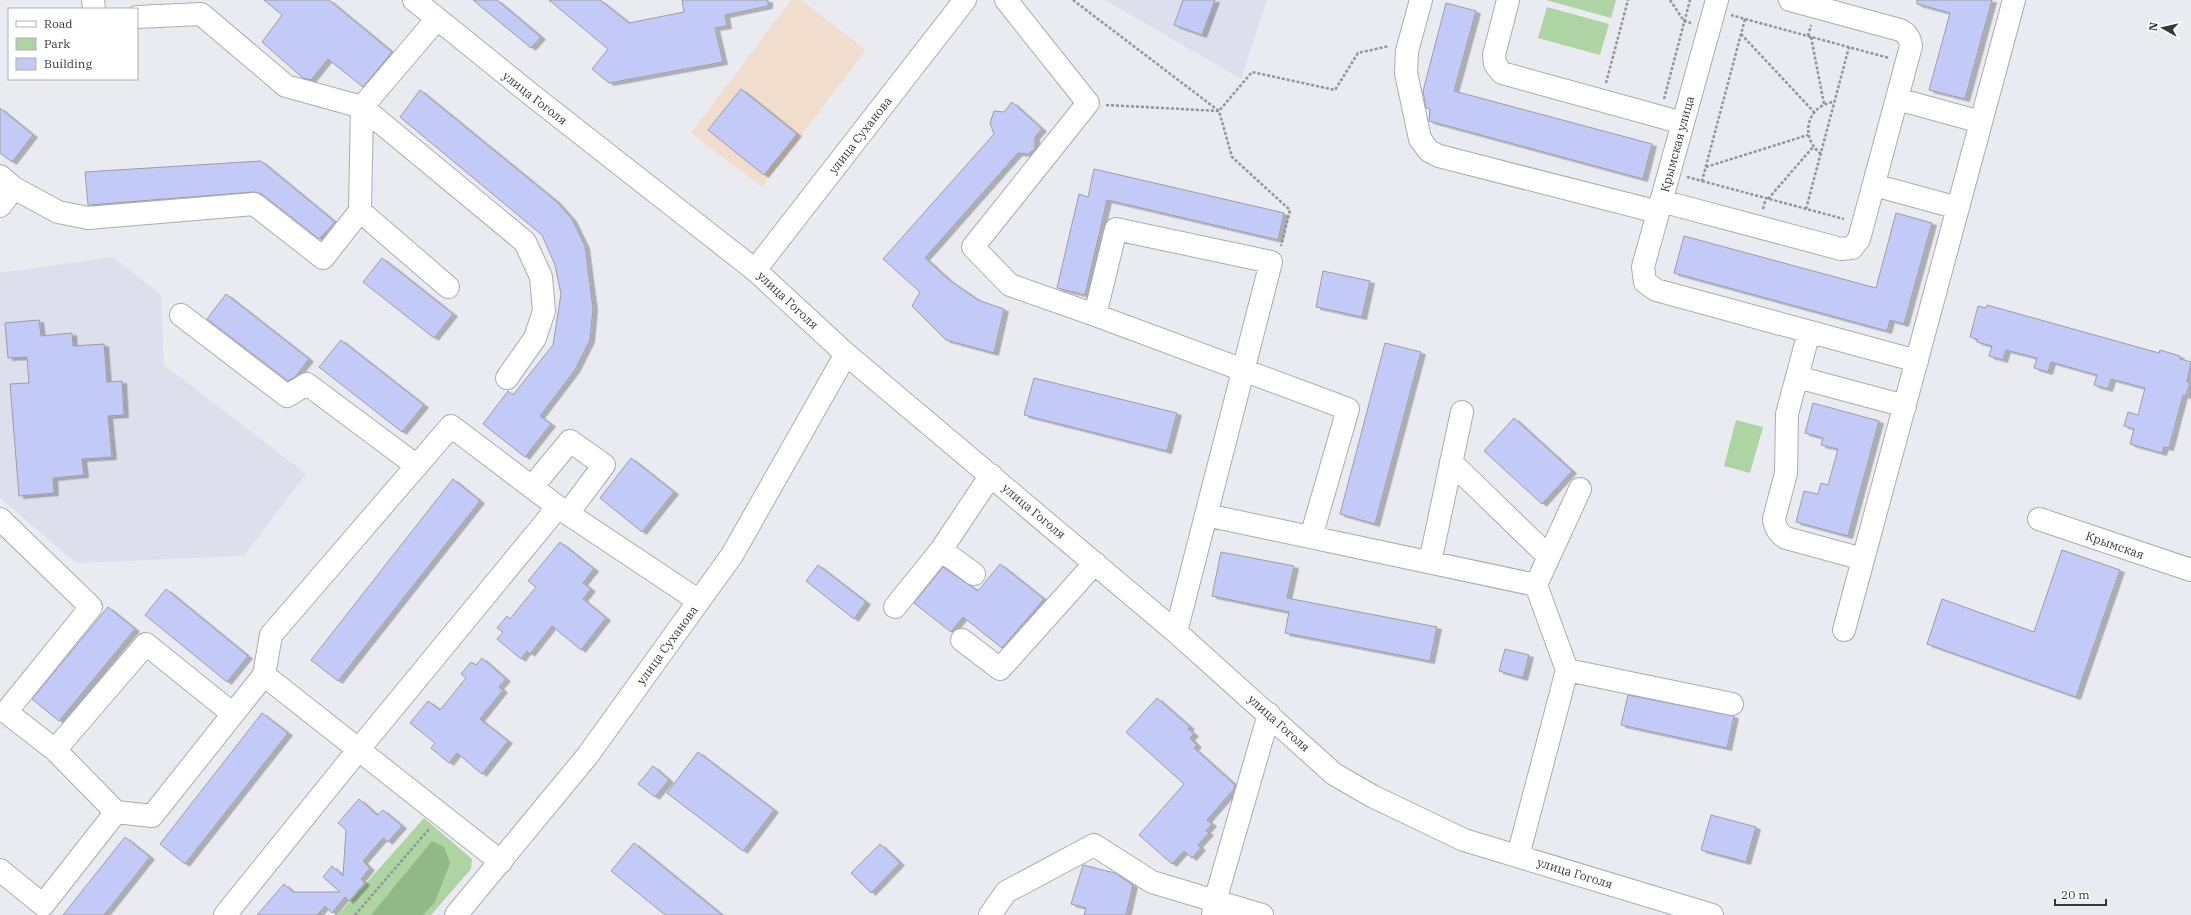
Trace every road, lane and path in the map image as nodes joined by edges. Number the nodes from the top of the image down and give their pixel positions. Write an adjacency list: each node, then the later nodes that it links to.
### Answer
1 (414, 0): 14 (street, улица Гоголя)
2 (965, 0): 49 (street, улица Суханова)
3 (1006, 0): 25 (street)
4 (1073, 0): 28 (path)
5 (1421, 0): 19 (street)
6 (1508, 0): 23 (street)
7 (1628, 0): 23 (path)
8 (1670, 0): 16 (path)
9 (1690, 0): 16 (path)
10 (1790, 0): 21 (street)
11 (2014, 0): 31 (street)
12 (1713, 13): 15 (path); 16 (path); 32 (street, Крымская улица)
13 (138, 17): 27 (street)
14 (437, 19): 27 (street); 49 (street, улица Гоголя)
15 (1745, 19): 17 (path); 18 (path)
16 (1684, 21): 30 (path)
17 (1741, 34): 29 (path); 36 (path)
18 (1811, 37): 20 (path); 26 (path)
19 (1410, 41): 28 (path); 43 (street)
20 (1849, 47): 21 (path); 24 (path)
21 (1907, 63): 22 (street)
22 (1897, 99): 31 (street); 40 (street)
23 (1601, 101): 30 (street)
24 (1835, 102): 26 (path); 35 (path)
25 (1088, 104): 28 (path); 52 (street)
26 (1824, 104): 29 (path)
27 (362, 107): 46 (street); 58 (street)
28 (1219, 111): 48 (path)
29 (1814, 112): 33 (path)
30 (1659, 117): 32 (street)
31 (1981, 122): 44 (street)
32 (1683, 123): 37 (street, Крымская улица)
33 (1808, 136): 34 (path); 36 (path)
34 (1813, 146): 35 (path); 41 (path)
35 (1821, 154): 45 (path)
36 (1705, 167): 38 (path)
37 (1669, 172): 38 (path); 43 (street, Крымская улица)
38 (1702, 181): 41 (path)
39 (7, 182): 42 (street); 46 (street)
40 (1874, 185): 44 (street); 47 (street)
41 (1768, 199): 45 (path)
42 (0, 206)
43 (1660, 206): 47 (street); 53 (street, Крымская улица)
44 (1958, 208): 55 (street)
45 (1806, 209): 47 (path)
46 (360, 211): 50 (street)
47 (1863, 224)
48 (1271, 262): 52 (street); 56 (street)
49 (755, 270): 54 (street, улица Гоголя)
50 (448, 287)
51 (181, 315): 62 (street)
52 (1095, 315): 56 (street)
53 (1809, 332): 55 (street); 57 (street)
54 (846, 354): 63 (street, улица Гоголя); 79 (street, улица Суханова)
55 (1917, 361): 59 (street)
56 (1243, 371): 67 (street); 70 (street)
57 (1797, 377): 59 (street); 73 (street)
58 (507, 378)
59 (1904, 406): 73 (street)
60 (1462, 412): 61 (street)
61 (1451, 462): 72 (street); 74 (street)
62 (417, 466): 64 (street); 85 (street)
63 (991, 475): 71 (street); 75 (street, улица Гоголя)
64 (532, 487): 66 (street); 66 (street)
65 (1580, 489): 72 (street)
66 (563, 510): 79 (street); 89 (street)
67 (1206, 515): 70 (street); 82 (street)
68 (0, 519): 90 (street)
69 (2038, 519): 76 (street, Крымская)
70 (1311, 537): 74 (street)
71 (941, 550): 77 (street); 80 (street)
72 (1549, 557): 78 (street)
73 (1863, 559): 81 (street)
74 (1430, 562): 78 (street)
75 (1095, 563): 82 (street, улица Гоголя); 83 (street)
76 (2191, 570)
77 (974, 574)
78 (1536, 584): 84 (street)
79 (699, 601): 94 (street, улица Суханова)
80 (895, 607)
81 (1844, 630)
82 (1176, 632): 88 (street, улица Гоголя)
83 (962, 640)
84 (1567, 670): 86 (street); 93 (street)
85 (264, 675): 87 (street); 89 (street)
86 (1732, 704)
87 (233, 714): 90 (street); 91 (street)
88 (1269, 714): 93 (street, улица Гоголя); 96 (street)
89 (359, 749): 92 (street); 97 (street)
90 (55, 750): 91 (street)
91 (116, 812): 95 (street)
92 (442, 815): 94 (street); 98 (path)
93 (1518, 856): 102 (street, улица Гоголя)
94 (501, 862): 99 (street, улица Суханова)
95 (0, 870)
96 (1214, 908): 100 (street); 101 (street)
97 (225, 915)
98 (355, 915)
99 (456, 915)
100 (990, 915)
101 (1262, 915)
102 (1712, 915)

